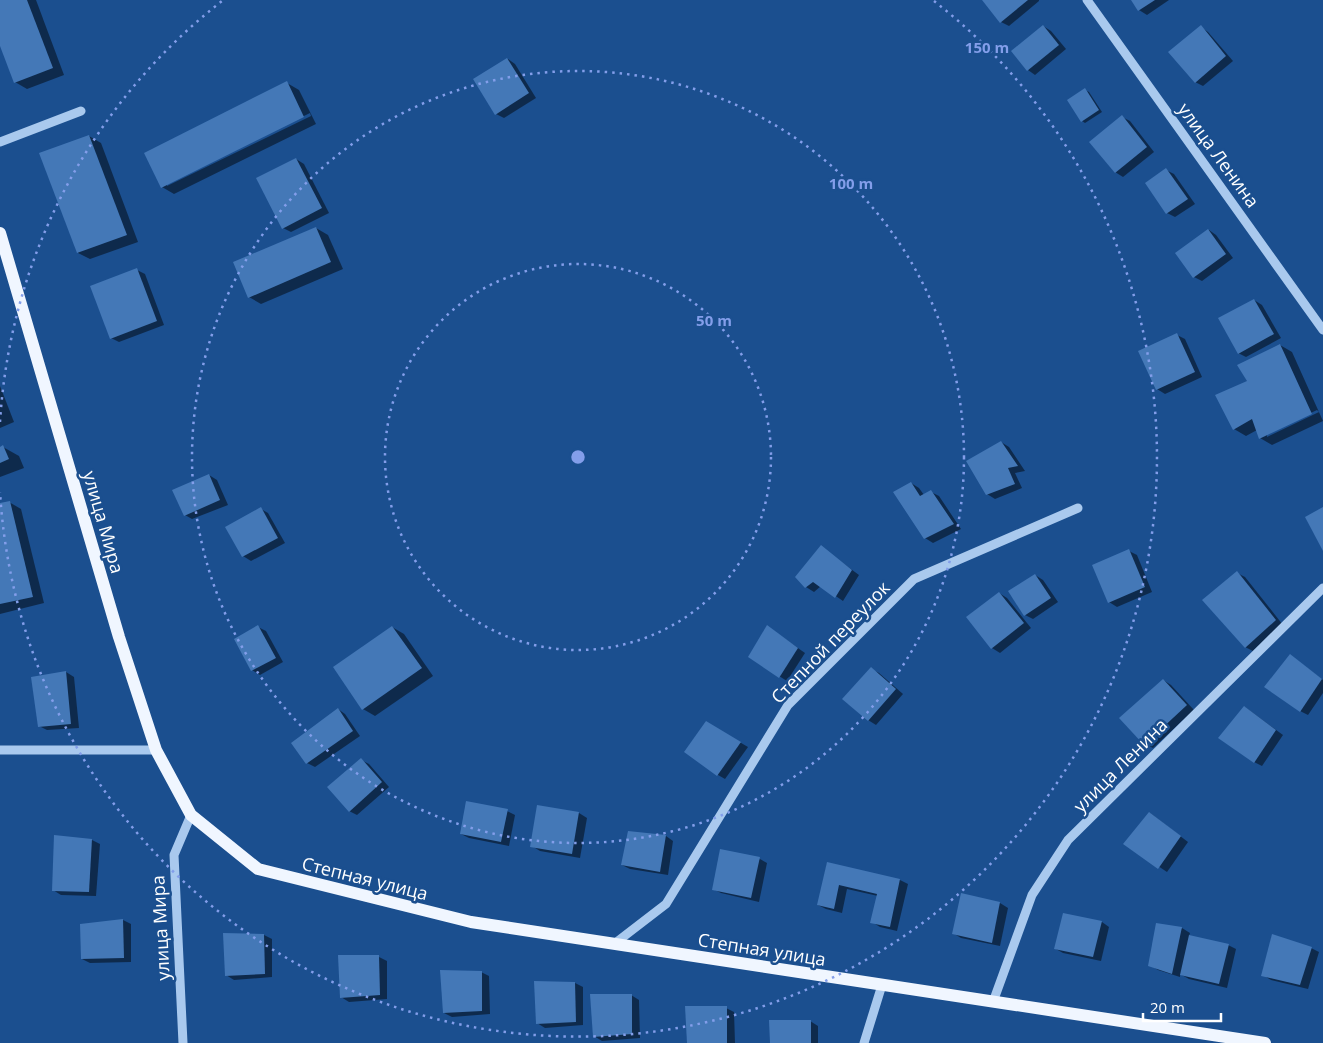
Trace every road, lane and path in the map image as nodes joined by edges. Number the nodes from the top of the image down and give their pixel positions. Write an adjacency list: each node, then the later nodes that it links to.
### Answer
1 (1087, 0): 5 (street, улица Ленина)
2 (81, 110): 3 (street)
3 (0, 142)
4 (0, 234): 9 (main road, улица Мира)
5 (1323, 330)
6 (1078, 508): 12 (street, Степной переулок)
7 (1323, 588): 14 (street, улица Ленина)
8 (0, 750): 9 (street)
9 (156, 750): 10 (main road, улица Мира)
10 (191, 814): 11 (main road, улица Мира); 15 (street, улица Мира)
11 (258, 869): 12 (main road, Степная улица)
12 (614, 944): 13 (main road, Степная улица)
13 (882, 985): 14 (main road, Степная улица); 16 (street)
14 (993, 1002): 17 (main road, Степная улица)
15 (183, 1043)
16 (864, 1043)
17 (1265, 1043)

